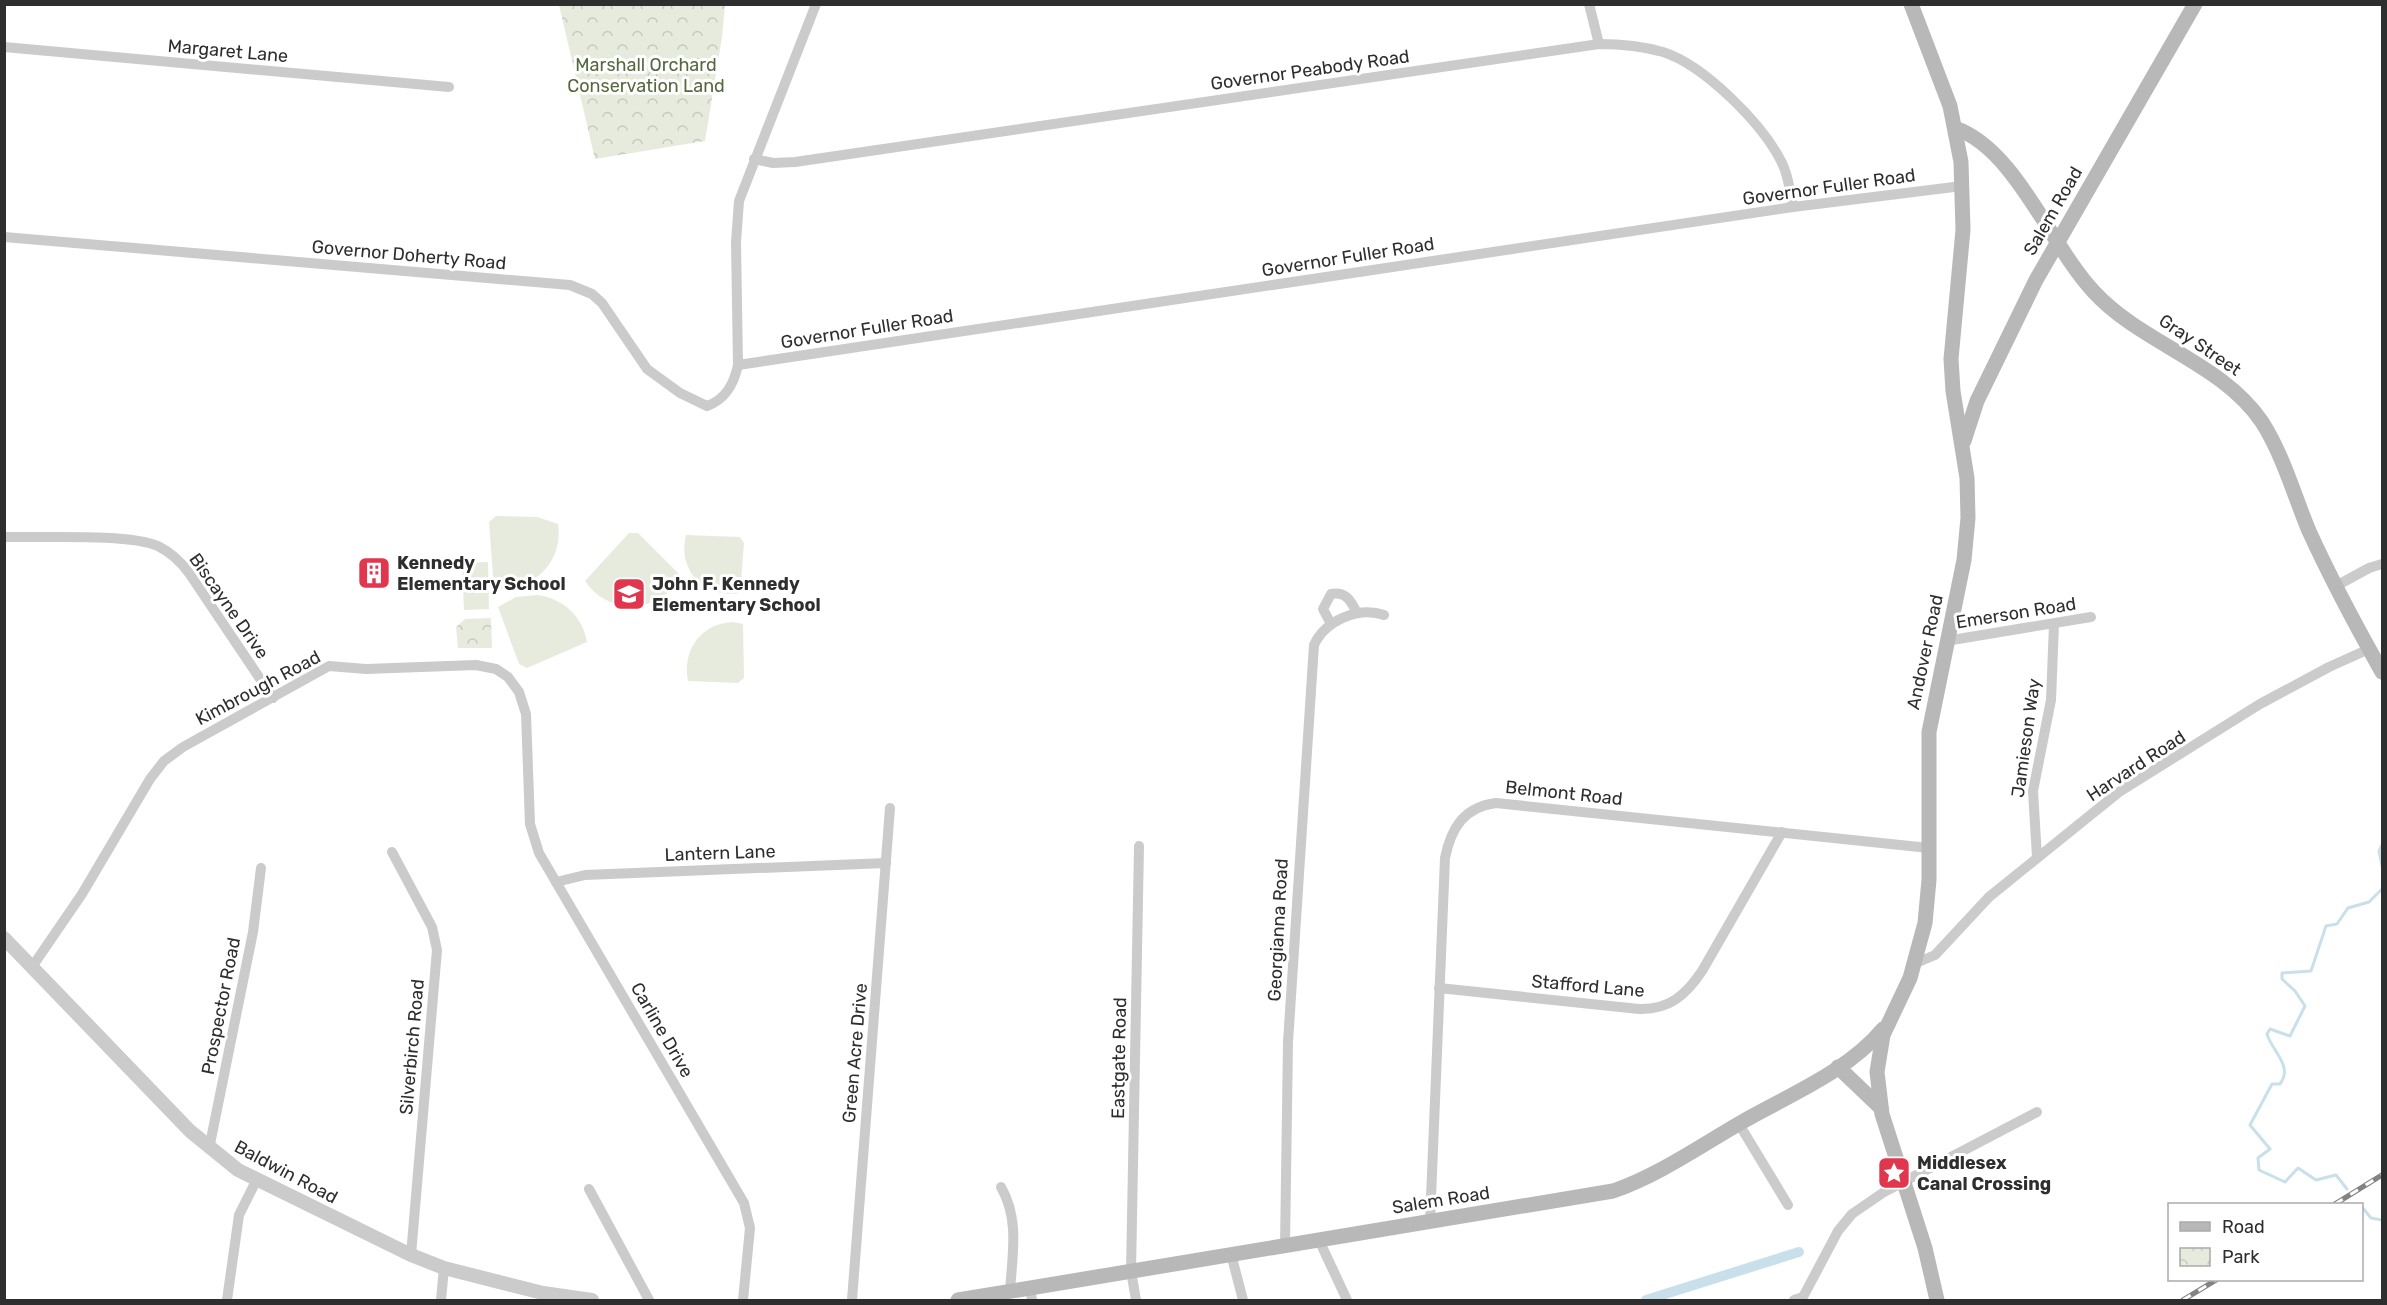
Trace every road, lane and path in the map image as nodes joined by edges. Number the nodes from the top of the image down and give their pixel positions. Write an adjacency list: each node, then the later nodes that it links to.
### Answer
1 (816, 4): 9 (street)
2 (1589, 4): 5 (street)
3 (1911, 4): 8 (main road, Andover Road)
4 (2195, 4): 13 (main road, Salem Road)
5 (1599, 44): 9 (street, Governor Peabody Road); 11 (street, Governor Peabody Road)
6 (4, 47): 7 (street, Margaret Lane)
7 (449, 87)
8 (1955, 128): 10 (main road, Andover Road); 13 (main road, Gray Street)
9 (754, 159): 14 (street)
10 (1962, 186): 11 (street, Governor Fuller Road); 16 (main road, Andover Road)
11 (1792, 207): 14 (street, Governor Fuller Road)
12 (4, 237): 14 (street, Governor Doherty Road)
13 (2057, 241): 15 (main road, Salem Road); 20 (main road, Gray Street)
14 (738, 365)
15 (1977, 401): 16 (main road); 17 (main road, Salem Road)
16 (1955, 406): 17 (main road, Andover Road)
17 (1963, 447): 26 (main road, Andover Road)
18 (4, 537): 29 (street, Biscayne Drive)
19 (2382, 564): 20 (street)
20 (2336, 586): 27 (main road, Gray Street)
21 (1357, 613): 22 (street); 24 (street); 24 (street)
22 (1384, 615)
23 (2091, 617): 25 (street, Emerson Road)
24 (1331, 624): 57 (street, Georgianna Road)
25 (2054, 624): 26 (street, Emerson Road); 36 (street, Jamieson Way)
26 (1946, 641): 34 (main road, Andover Road)
27 (2369, 649): 28 (main road, Gray Street); 36 (street, Harvard Road)
28 (2382, 672)
29 (273, 698): 30 (street, Kimbrough Road); 42 (street, Kimbrough Road)
30 (530, 780): 39 (street, Carline Drive)
31 (890, 808): 37 (street, Green Acre Drive)
32 (1782, 832): 34 (street, Belmont Road); 43 (street, Stafford Lane); 43 (street, Belmont Road)
33 (1139, 846): 61 (street, Eastgate Road)
34 (1929, 848): 41 (main road, Andover Road)
35 (392, 852): 59 (street, Silverbirch Road)
36 (2037, 857): 41 (street, Harvard Road)
37 (886, 862): 39 (street, Lantern Lane); 70 (street, Green Acre Drive)
38 (261, 868): 49 (street, Prospector Road)
39 (556, 882): 69 (street, Carline Drive)
40 (4, 938): 42 (street, Baldwin Road)
41 (1916, 963): 44 (main road, Andover Road)
42 (32, 966): 49 (street, Baldwin Road)
43 (1439, 988): 55 (street, Belmont Road)
44 (1887, 1025): 45 (main road, Salem Road); 46 (main road, Andover Road)
45 (1838, 1067): 46 (main road); 48 (main road, Salem Road)
46 (1881, 1108): 51 (main road, Andover Road)
47 (2037, 1112): 51 (street)
48 (1739, 1124): 54 (street); 55 (main road, Salem Road)
49 (209, 1149): 50 (street, Baldwin Road)
50 (256, 1181): 59 (street, Baldwin Road); 65 (street)
51 (1905, 1181): 64 (street); 75 (main road, Andover Road)
52 (1001, 1187): 62 (street)
53 (589, 1189): 68 (street)
54 (1788, 1206)
55 (1430, 1222): 56 (main road, Salem Road)
56 (1319, 1240): 57 (main road, Salem Road); 74 (street)
57 (1285, 1246): 58 (main road, Salem Road)
58 (1231, 1254): 61 (main road, Salem Road); 73 (street)
59 (411, 1255): 60 (street, Baldwin Road)
60 (444, 1268): 66 (street); 67 (street, Baldwin Road)
61 (1131, 1271): 63 (main road, Salem Road); 72 (street, Eastgate Road)
62 (1010, 1292): 63 (main road, Salem Road); 71 (main road, Salem Road)
63 (1031, 1294)
64 (1800, 1299)
65 (227, 1300)
66 (441, 1300)
67 (592, 1300)
68 (649, 1300)
69 (743, 1300)
70 (852, 1300)
71 (958, 1300)
72 (1136, 1300)
73 (1243, 1300)
74 (1347, 1300)
75 (1937, 1300)

